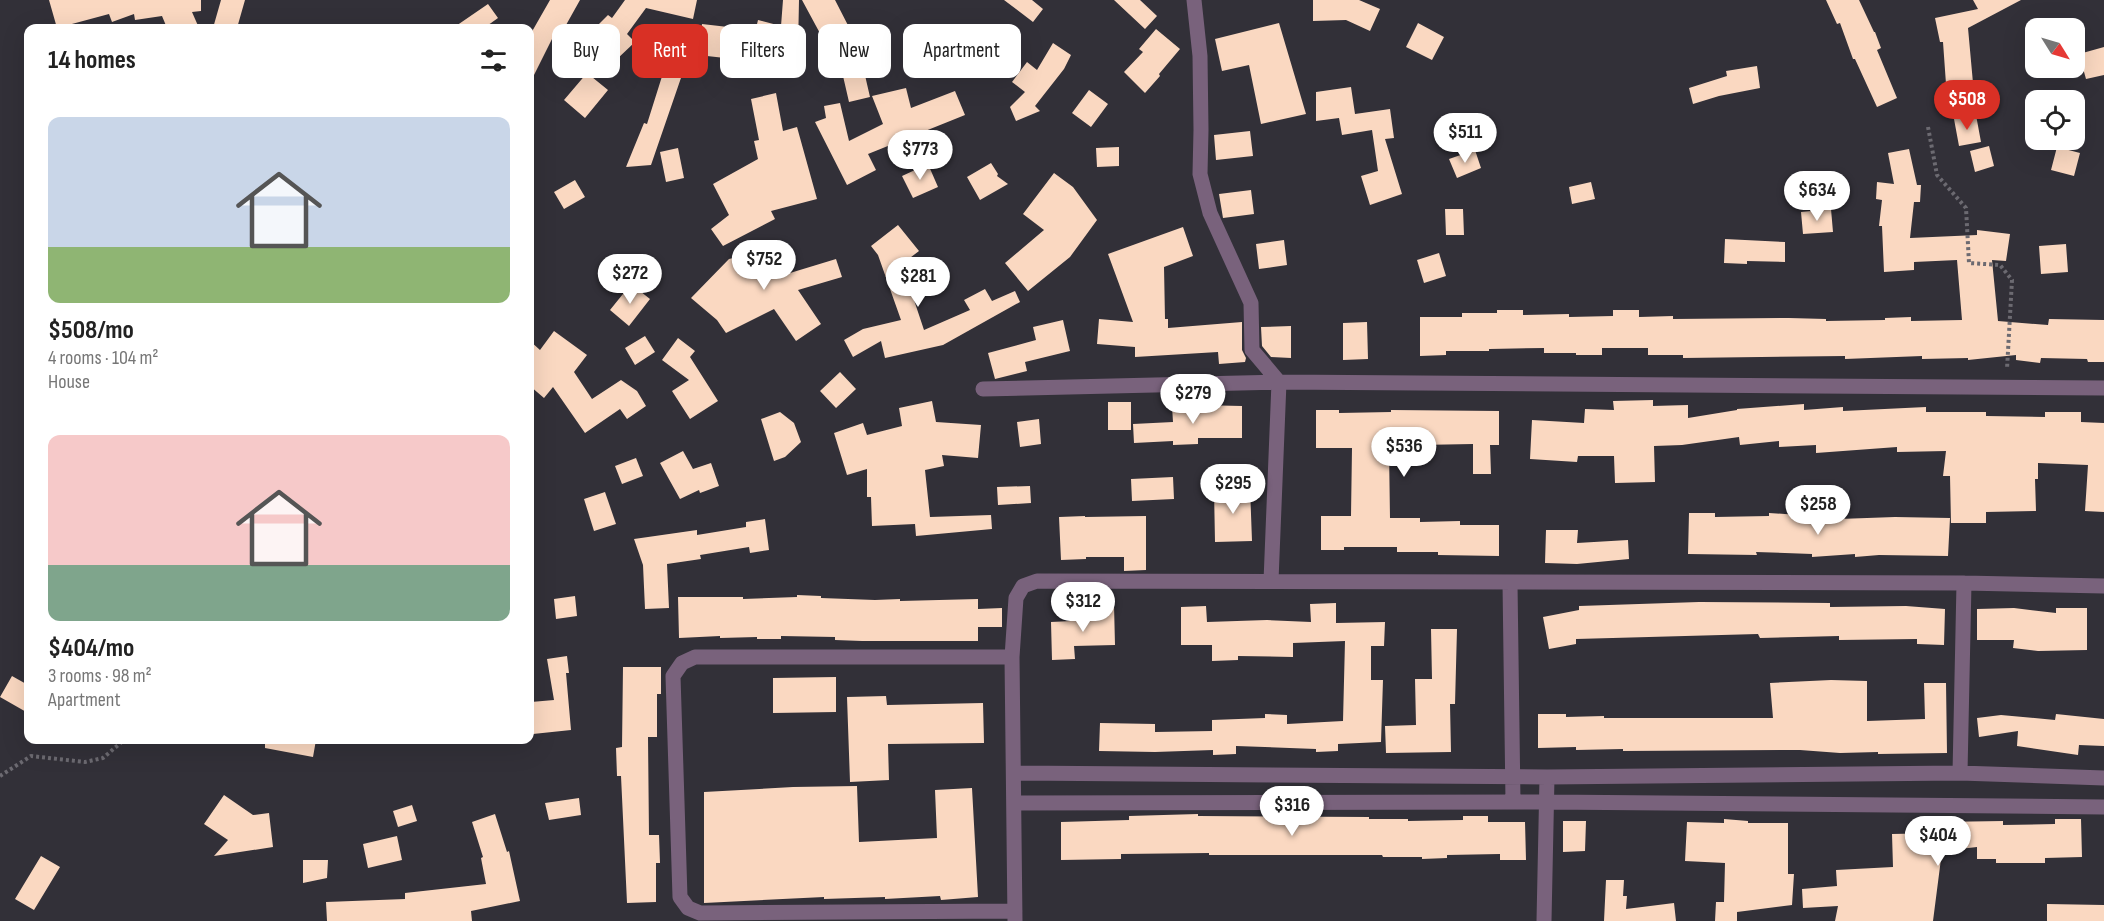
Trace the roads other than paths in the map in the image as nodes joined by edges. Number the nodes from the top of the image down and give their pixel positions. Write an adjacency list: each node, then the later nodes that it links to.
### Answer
1 (1194, 0): 2 (street)
2 (1279, 382): 3 (street); 4 (street); 5 (street)
3 (2104, 388)
4 (983, 389)
5 (1271, 581): 6 (street); 9 (street)
6 (1510, 583): 7 (street); 14 (street)
7 (1964, 583): 8 (street); 11 (street)
8 (2104, 586)
9 (1012, 657): 10 (street); 23 (street)
10 (1014, 773): 12 (street); 19 (street)
11 (1960, 773): 13 (street); 16 (street)
12 (1308, 775): 14 (street); 20 (street)
13 (1737, 776): 15 (street); 21 (street)
14 (1512, 777): 15 (street); 17 (street)
15 (1547, 777): 18 (street)
16 (2104, 778)
17 (1513, 802): 18 (street); 20 (street)
18 (1548, 802): 21 (street); 24 (street)
19 (1014, 803): 20 (street); 23 (street)
20 (1310, 803)
21 (1738, 803): 22 (street)
22 (2104, 807)
23 (1015, 916)
24 (1544, 921)

